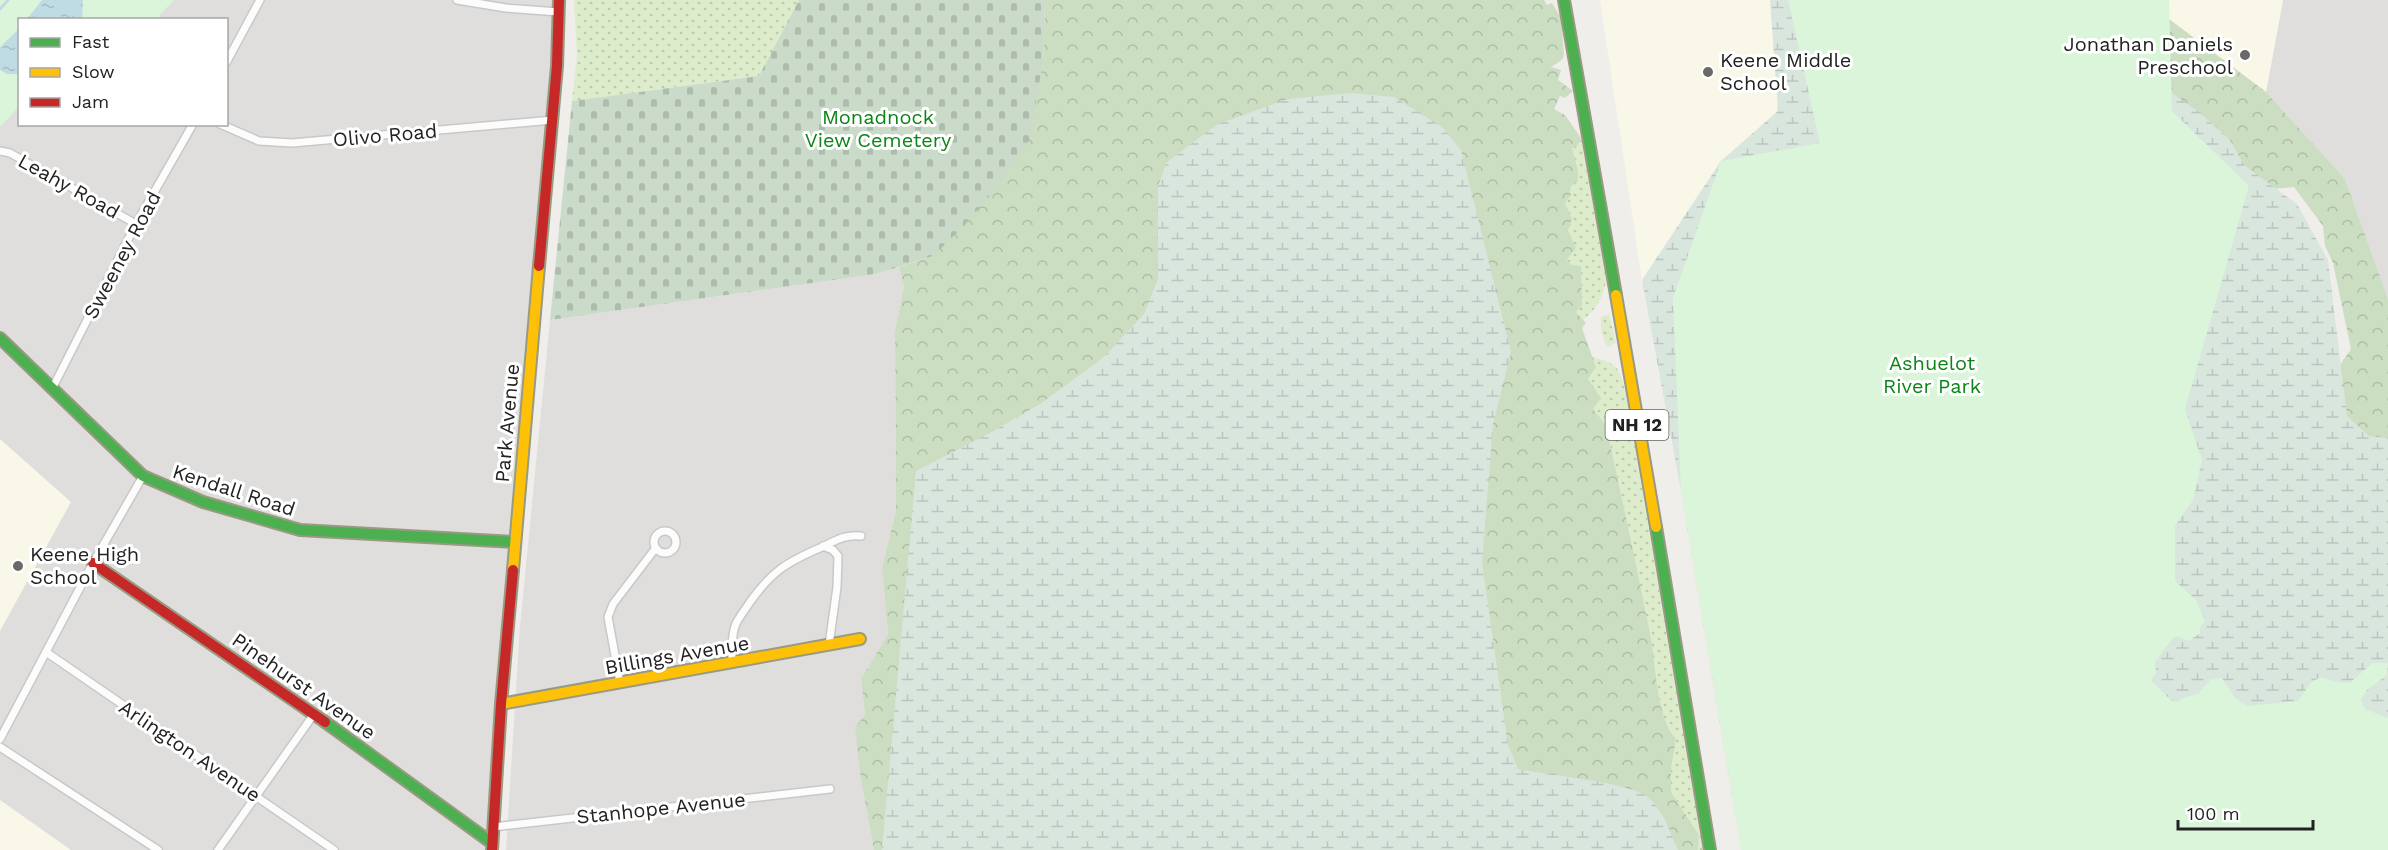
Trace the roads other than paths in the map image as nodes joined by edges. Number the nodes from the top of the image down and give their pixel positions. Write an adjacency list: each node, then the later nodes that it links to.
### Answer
1 (260, 0): 5 (street)
2 (457, 0): 4 (street)
3 (1564, 0): 35 (main road, NH 12)
4 (559, 6): 6 (main road, Park Avenue)
5 (228, 59)
6 (553, 120): 8 (street, Olivo Road); 15 (main road, Park Avenue)
7 (192, 126): 10 (street, Sweeney Road)
8 (225, 126)
9 (0, 151): 10 (street, Leahy Road)
10 (136, 224): 12 (street, Sweeney Road)
11 (0, 338): 12 (main road, Kendall Road)
12 (53, 387): 13 (main road, Kendall Road)
13 (143, 476): 15 (main road, Kendall Road); 18 (street)
14 (861, 536): 16 (street)
15 (515, 542): 24 (main road, Park Avenue)
16 (823, 546): 20 (street); 22 (street)
17 (655, 549): 23 (street)
18 (93, 563): 21 (street); 25 (main road, Pinehurst Avenue)
19 (860, 639): 20 (main road, Billings Avenue)
20 (829, 645): 22 (main road, Billings Avenue)
21 (46, 652): 26 (street); 29 (street, Arlington Avenue)
22 (732, 663): 23 (main road, Billings Avenue)
23 (620, 683): 24 (main road, Billings Avenue)
24 (501, 704): 30 (main road, Park Avenue)
25 (314, 714): 29 (street); 31 (main road, Pinehurst Avenue)
26 (0, 739)
27 (0, 747): 32 (street)
28 (830, 789): 30 (street, Stanhope Avenue)
29 (255, 796): 33 (street); 34 (street, Arlington Avenue)
30 (493, 827): 31 (main road, Park Avenue)
31 (492, 846)
32 (158, 850)
33 (218, 850)
34 (334, 850)
35 (1710, 850)

